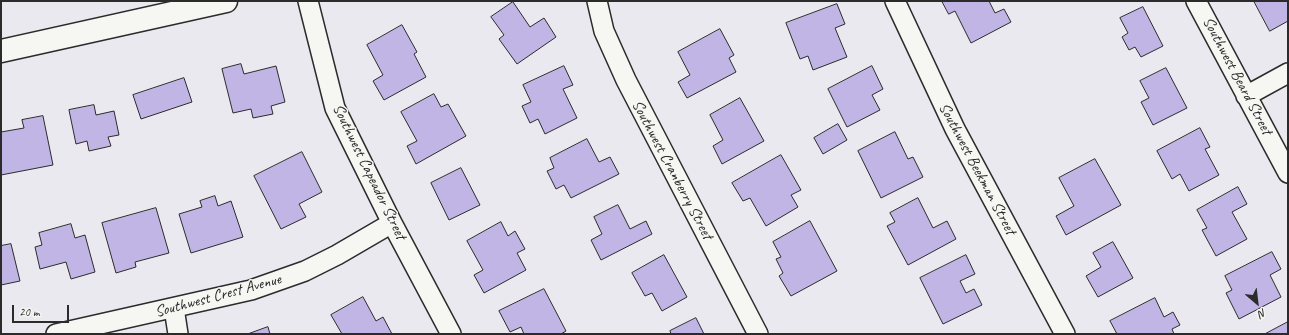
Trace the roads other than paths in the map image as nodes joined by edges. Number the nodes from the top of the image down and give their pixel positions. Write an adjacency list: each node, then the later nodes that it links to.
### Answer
1 (226, 1): 6 (street)
2 (308, 1): 10 (street, Southwest Capeador Street)
3 (597, 1): 15 (street, Southwest Cranberry Street)
4 (895, 1): 16 (street, Southwest Beekman Street)
5 (1196, 1): 8 (street, Southwest Beard Street)
6 (1, 51)
7 (1288, 73): 8 (street)
8 (1246, 96): 9 (street, Southwest Beard Street)
9 (1288, 173)
10 (392, 223): 11 (street, Southwest Crest Avenue); 14 (street, Southwest Capeador Street)
11 (174, 308): 12 (street, Southwest Crest Avenue); 13 (street)
12 (56, 334)
13 (178, 334)
14 (451, 334)
15 (758, 334)
16 (1065, 334)

